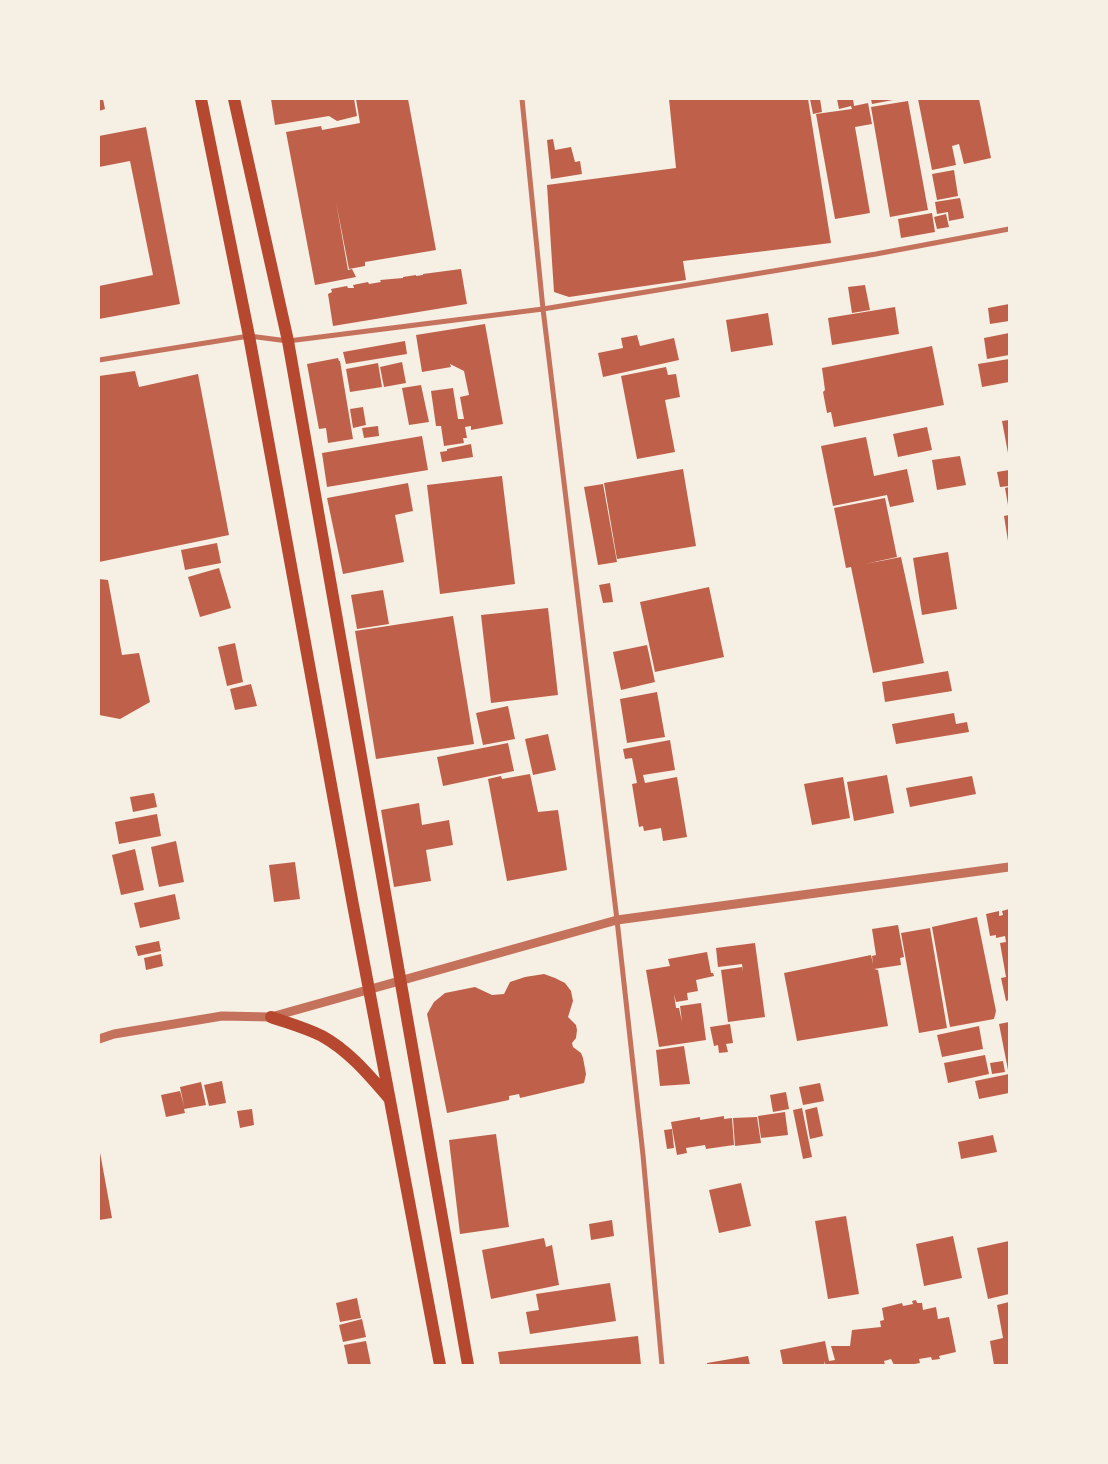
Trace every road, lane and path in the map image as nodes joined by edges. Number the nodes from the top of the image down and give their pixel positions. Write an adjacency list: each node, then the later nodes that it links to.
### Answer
1 (201, 99): 6 (main road)
2 (234, 99): 7 (main road)
3 (522, 99): 5 (street)
4 (1009, 229): 5 (street)
5 (543, 309): 7 (street); 10 (street)
6 (249, 336): 7 (street); 8 (street); 12 (main road)
7 (288, 341): 11 (main road)
8 (99, 360)
9 (1009, 867): 10 (street)
10 (617, 920): 11 (street); 18 (street)
11 (402, 980): 12 (street); 17 (main road)
12 (369, 989): 13 (street); 15 (main road)
13 (271, 1017): 14 (street); 15 (main road)
14 (99, 1039)
15 (390, 1098): 16 (main road)
16 (440, 1365)
17 (468, 1365)
18 (662, 1365)

